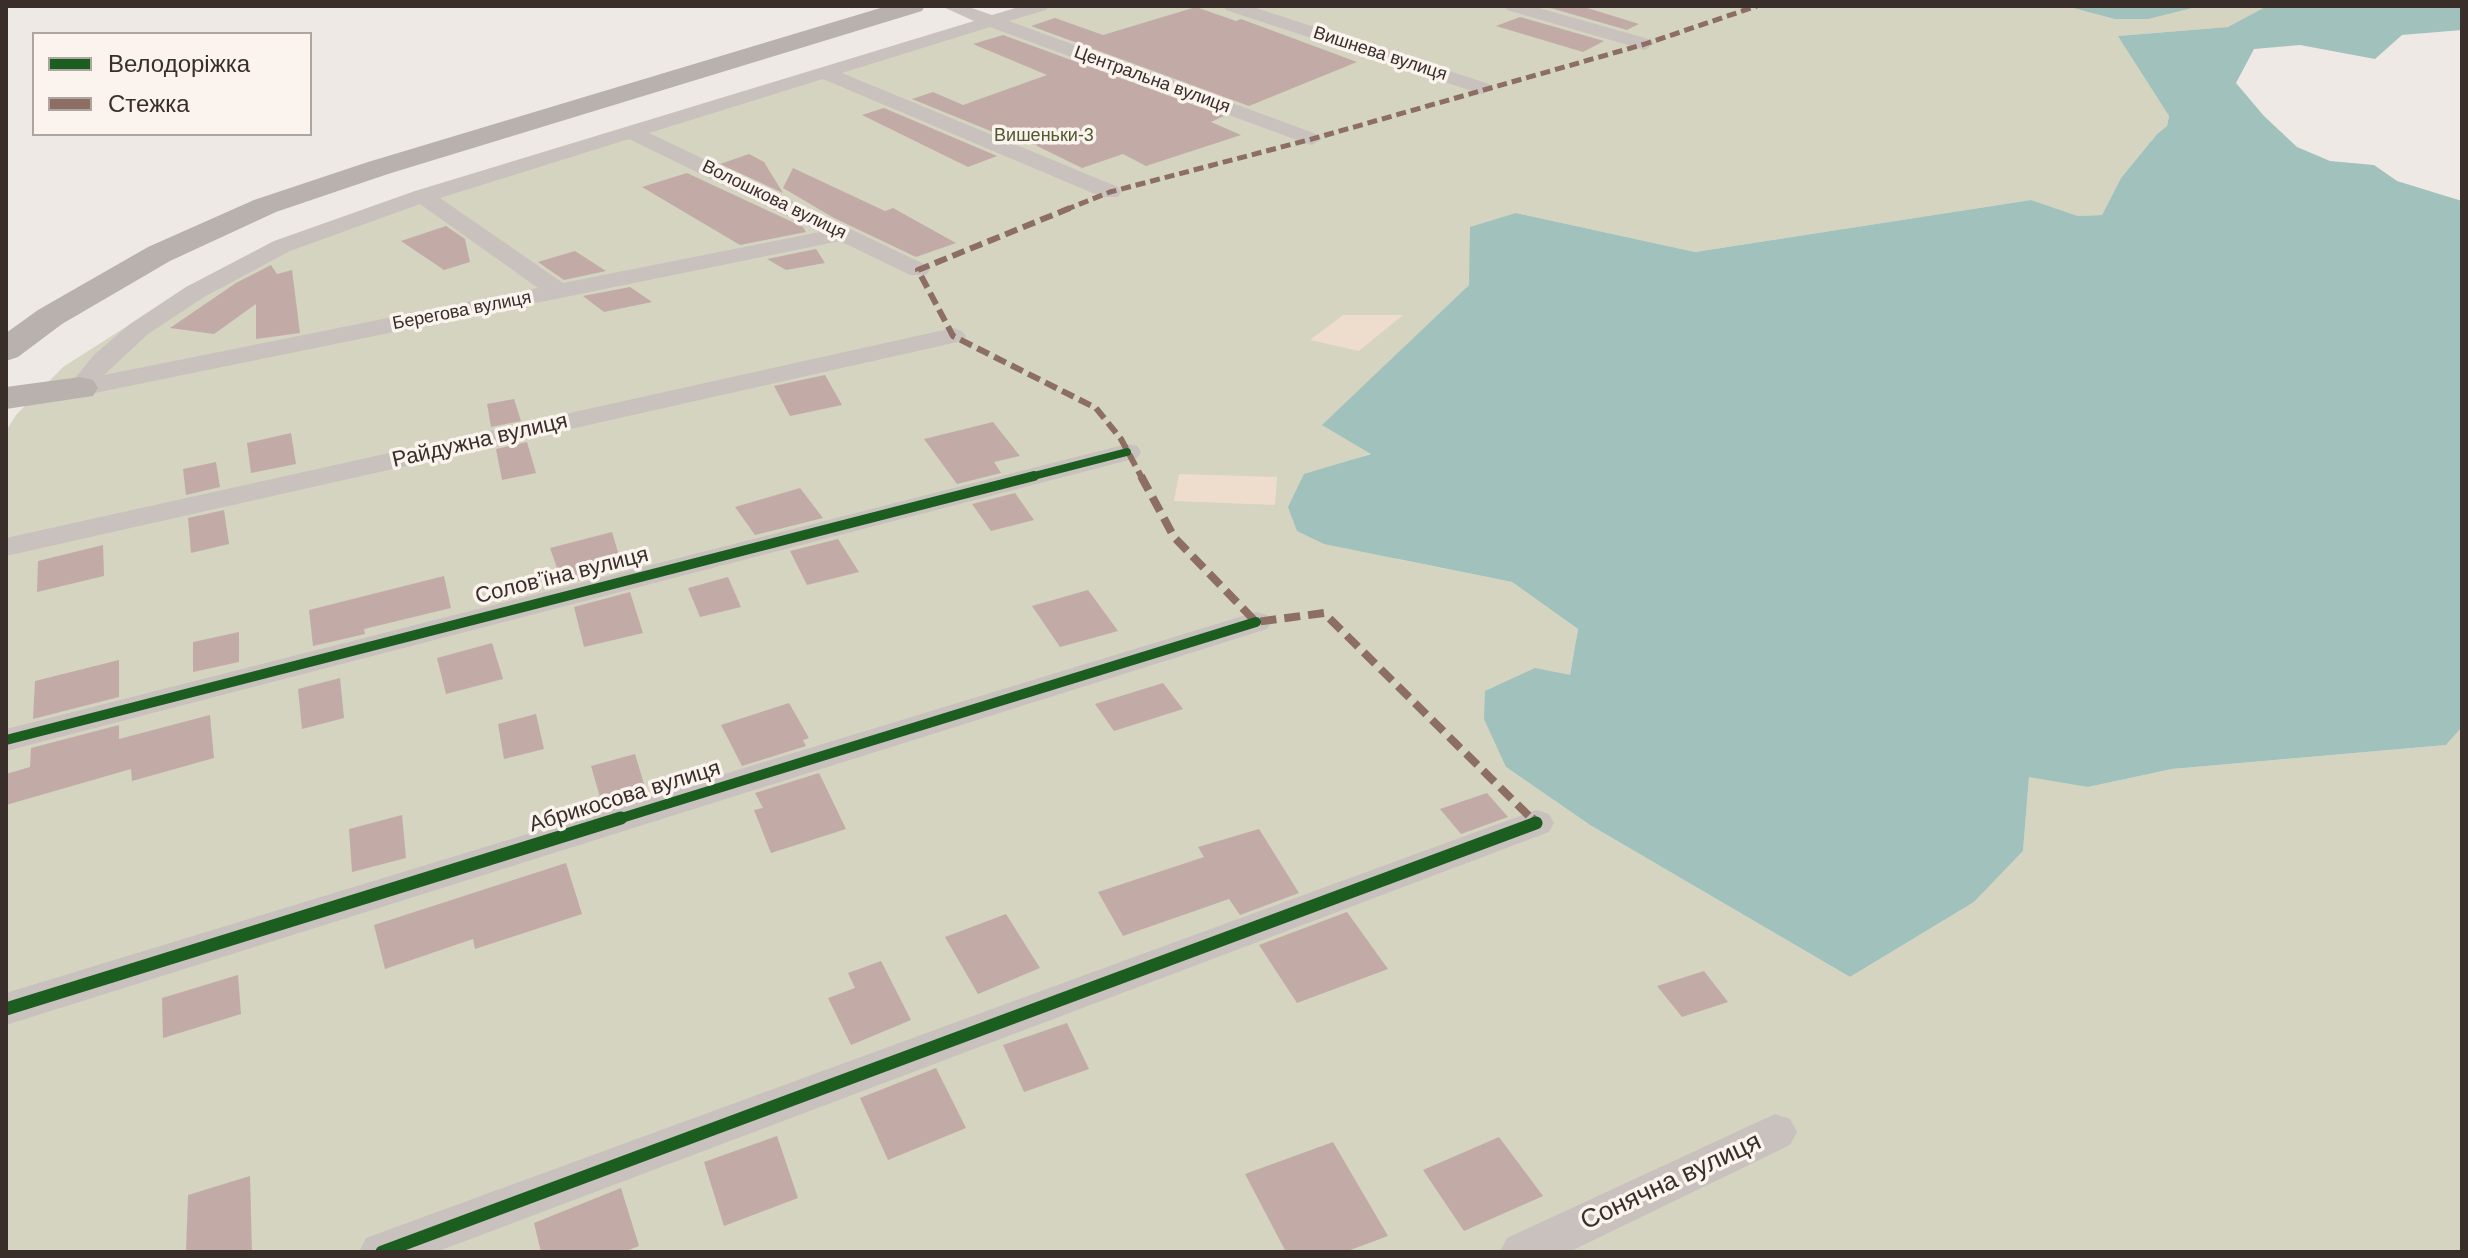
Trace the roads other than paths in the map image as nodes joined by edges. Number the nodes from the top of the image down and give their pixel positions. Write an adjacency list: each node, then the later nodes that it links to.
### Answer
1 (913, 6): 18 (street)
2 (950, 6): 6 (street, Центральна вулиця)
3 (1040, 6): 6 (street)
4 (1232, 6): 9 (street, Вишнева вулиця)
5 (1513, 6): 7 (street)
6 (993, 21): 8 (street); 11 (street, Центральна вулиця)
7 (1645, 44)
8 (823, 72): 10 (street); 12 (street)
9 (1482, 88)
10 (631, 132): 13 (street); 14 (street, Волошкова вулиця)
11 (1312, 139)
12 (1110, 192)
13 (423, 196): 16 (street); 19 (street)
14 (843, 234): 15 (street, Волошкова вулиця); 16 (street, Берегова вулиця)
15 (918, 270)
16 (559, 292): 19 (street, Берегова вулиця)
17 (953, 336): 22 (street, Райдужна вулиця)
18 (6, 350)
19 (80, 388): 20 (street)
20 (6, 398)
21 (1127, 452): 24 (street, Соловʼїна вулиця)
22 (6, 547)
23 (1256, 622): 26 (street, Абрикосова вулиця)
24 (6, 740)
25 (1536, 823): 28 (street)
26 (6, 1009)
27 (1775, 1132): 29 (street, Сонячна вулиця)
28 (382, 1252)
29 (1523, 1252)

